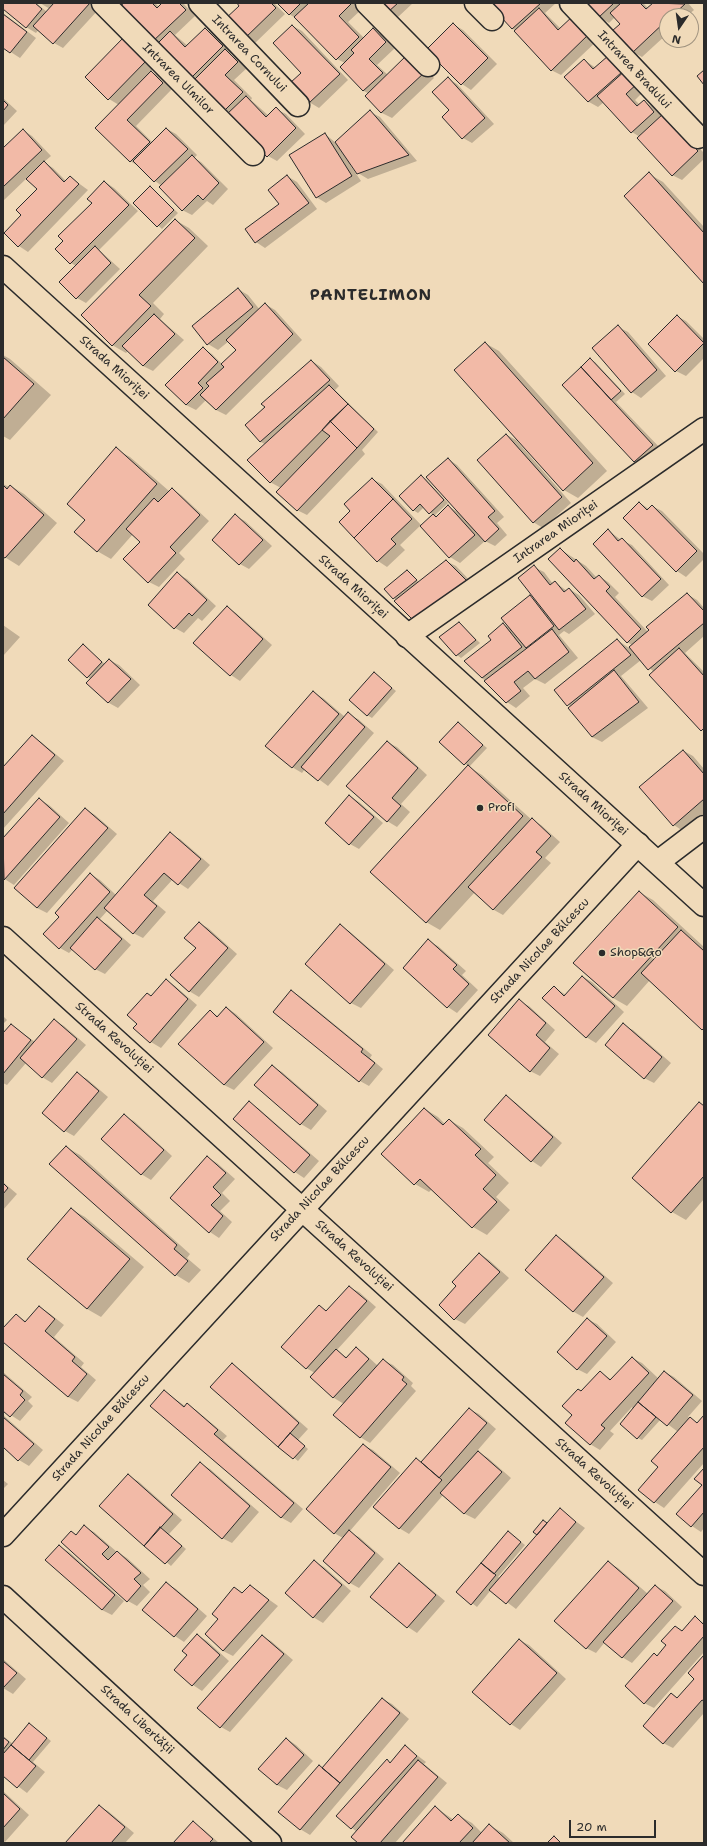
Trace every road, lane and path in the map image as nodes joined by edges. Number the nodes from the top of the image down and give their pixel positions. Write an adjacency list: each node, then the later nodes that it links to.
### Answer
1 (102, 3): 10 (street, Intrarea Ulmilor)
2 (200, 3): 8 (street, Intrarea Cornului)
3 (367, 3): 7 (street)
4 (476, 3): 6 (street)
5 (571, 3): 9 (street, Intrarea Bradului)
6 (492, 19)
7 (428, 65)
8 (298, 105)
9 (698, 137)
10 (253, 154)
11 (3, 267): 13 (street, Strada Mioriței)
12 (704, 429): 13 (street, Intrarea Mioriței)
13 (407, 636): 15 (street, Strada Mioriței)
14 (704, 827): 16 (street)
15 (638, 844): 16 (street, Strada Mioriței); 19 (street, Strada Nicolae Bălcescu)
16 (658, 862): 17 (street, Strada Mioriței)
17 (704, 905)
18 (3, 938): 19 (street, Strada Revoluției)
19 (302, 1208): 20 (street, Strada Nicolae Bălcescu); 21 (street, Strada Revoluției)
20 (3, 1535)
21 (704, 1574)
22 (3, 1597): 23 (street, Strada Libertății)
23 (270, 1843)

